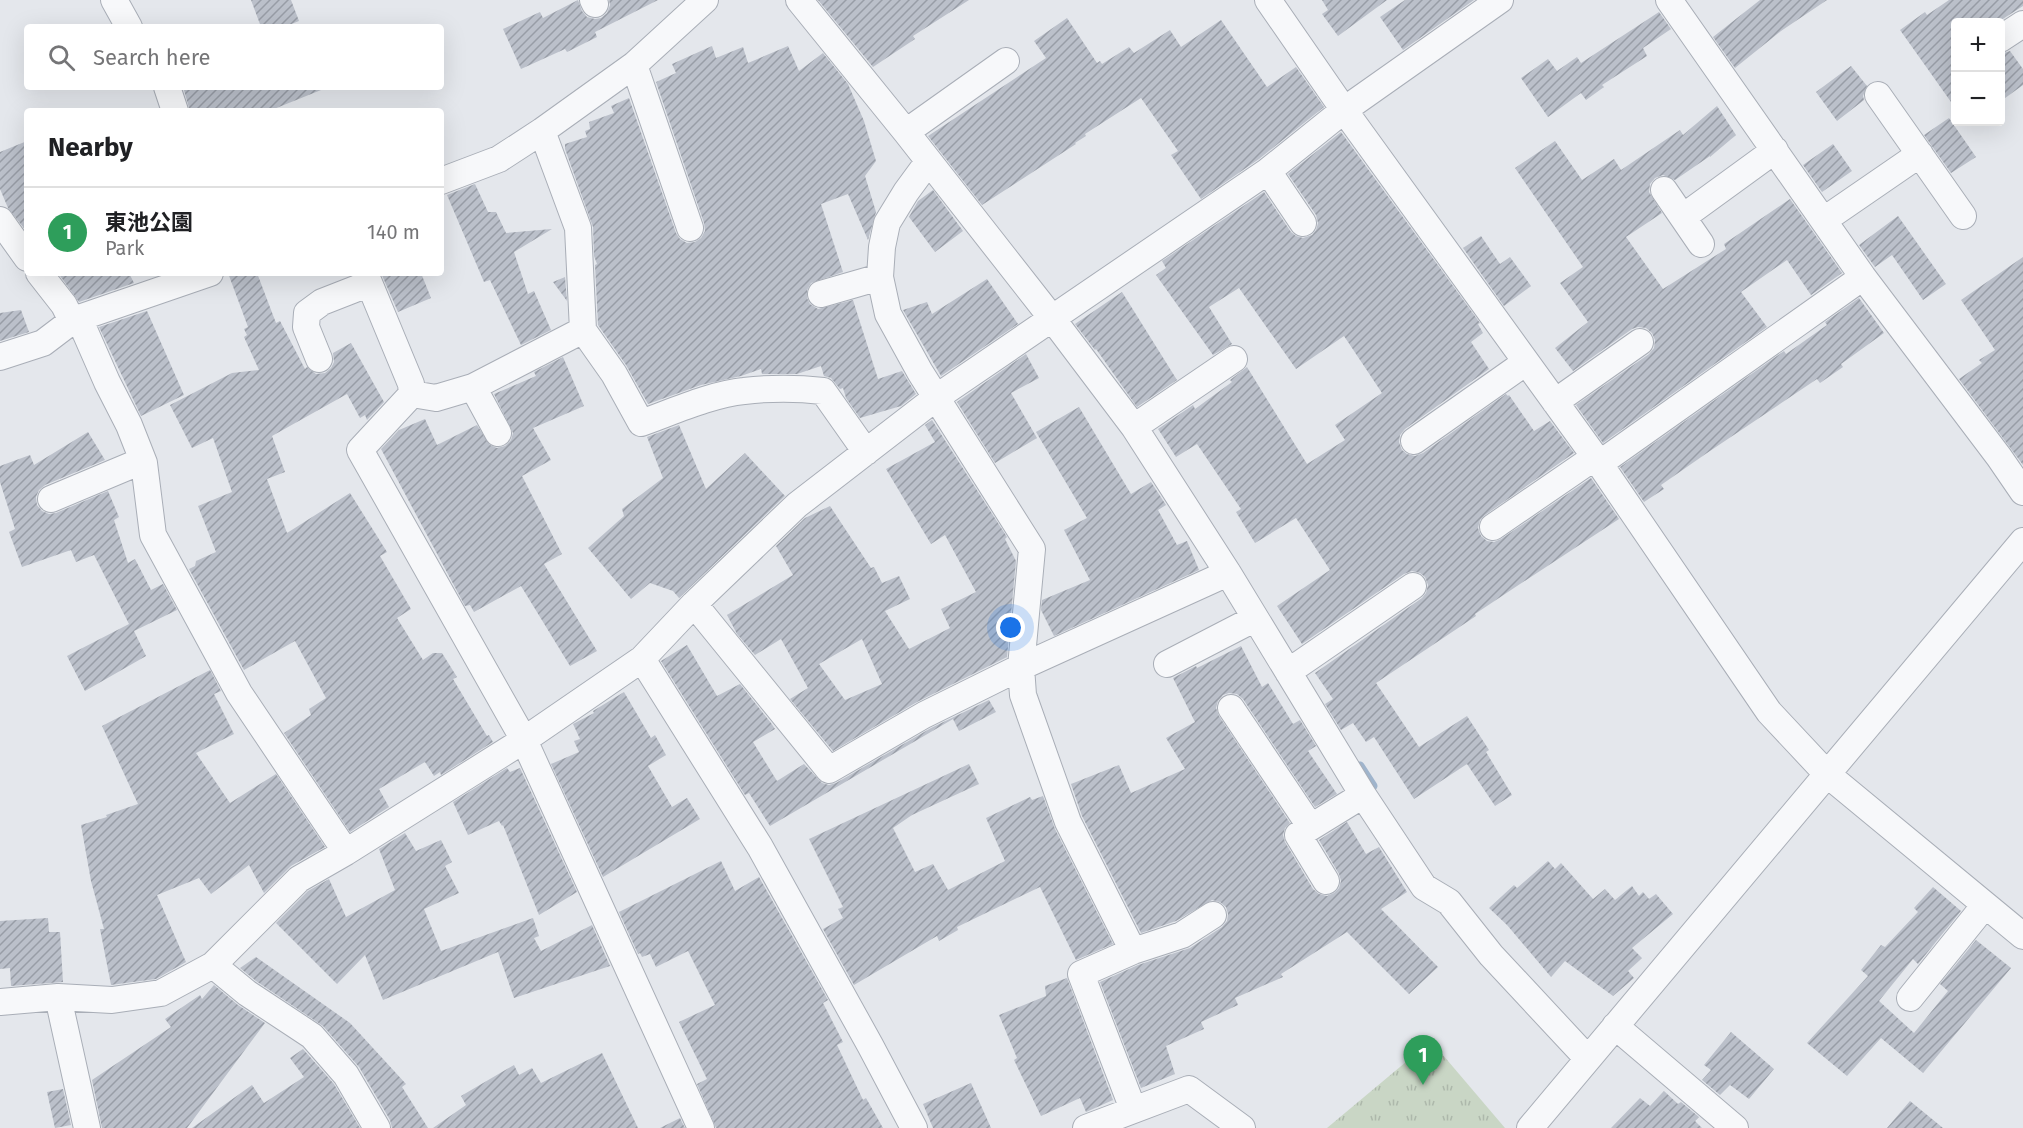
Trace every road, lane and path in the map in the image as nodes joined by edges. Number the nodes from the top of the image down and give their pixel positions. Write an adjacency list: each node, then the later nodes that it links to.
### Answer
1 (114, 0): 7 (street)
2 (705, 0): 11 (street)
3 (799, 0): 16 (street)
4 (1268, 0): 15 (street)
5 (1500, 0): 15 (street)
6 (1669, 0): 18 (street)
7 (127, 24)
8 (2023, 24): 9 (street)
9 (2005, 36)
10 (1006, 61): 16 (street)
11 (634, 65): 17 (street); 29 (street)
12 (168, 90): 14 (street)
13 (1878, 94): 19 (street)
14 (174, 108)
15 (1344, 110): 21 (street); 45 (street)
16 (911, 128): 20 (street)
17 (542, 131): 22 (street); 40 (street)
18 (1775, 150): 25 (street); 27 (street)
19 (1920, 154): 24 (street); 27 (street)
20 (928, 162): 34 (street); 38 (street)
21 (1268, 171): 28 (street); 38 (street)
22 (444, 180)
23 (1664, 190): 25 (street)
24 (1963, 216)
25 (1683, 217): 30 (street)
26 (0, 220): 31 (street)
27 (1824, 220): 35 (street)
28 (1303, 223)
29 (690, 228)
30 (1701, 244)
31 (24, 254)
32 (41, 276): 39 (street)
33 (201, 276): 39 (street)
34 (880, 276): 37 (street); 48 (street)
35 (1863, 277): 54 (street); 56 (street)
36 (366, 278): 43 (street); 47 (street)
37 (821, 294)
38 (1051, 317): 48 (street); 50 (street)
39 (76, 319): 42 (street); 55 (street)
40 (583, 330): 46 (street); 53 (street)
41 (1640, 342): 49 (street)
42 (0, 357)
43 (319, 359)
44 (1234, 359): 50 (street)
45 (1526, 362): 49 (street); 52 (street)
46 (473, 387): 47 (street); 51 (street)
47 (412, 394): 69 (street)
48 (937, 397): 53 (street); 66 (street)
49 (1555, 402): 54 (street)
50 (1134, 427): 60 (street)
51 (498, 433)
52 (1414, 441)
53 (866, 452): 62 (street)
54 (1598, 461): 58 (street); 70 (street)
55 (144, 463): 57 (street); 73 (street)
56 (2023, 492)
57 (51, 499)
58 (1492, 527)
59 (2023, 541): 70 (street)
60 (1228, 573): 63 (street); 66 (street)
61 (1413, 586): 67 (street)
62 (694, 604): 64 (street); 66 (street)
63 (1254, 619): 65 (street); 67 (street)
64 (642, 658): 69 (street); 89 (street)
65 (1167, 664)
66 (1021, 667): 78 (street)
67 (1288, 672): 71 (street)
68 (1231, 708): 72 (street)
69 (524, 740): 73 (street); 88 (street)
70 (1828, 775): 75 (street); 83 (street)
71 (1363, 795): 72 (street); 84 (street)
72 (1310, 826): 74 (street)
73 (346, 852): 79 (street)
74 (1326, 881)
75 (1985, 905): 77 (street); 81 (street)
76 (1213, 915): 78 (street)
77 (2023, 936)
78 (1133, 951): 85 (street)
79 (213, 965): 80 (street); 87 (street)
80 (58, 997): 82 (street); 86 (street)
81 (1909, 998)
82 (0, 1002)
83 (1615, 1026): 84 (street); 93 (street)
84 (1587, 1058): 92 (street)
85 (1133, 1108): 90 (street); 91 (street)
86 (87, 1128)
87 (377, 1128)
88 (701, 1128)
89 (914, 1128)
90 (1086, 1128)
91 (1242, 1128)
92 (1530, 1128)
93 (1735, 1128)

